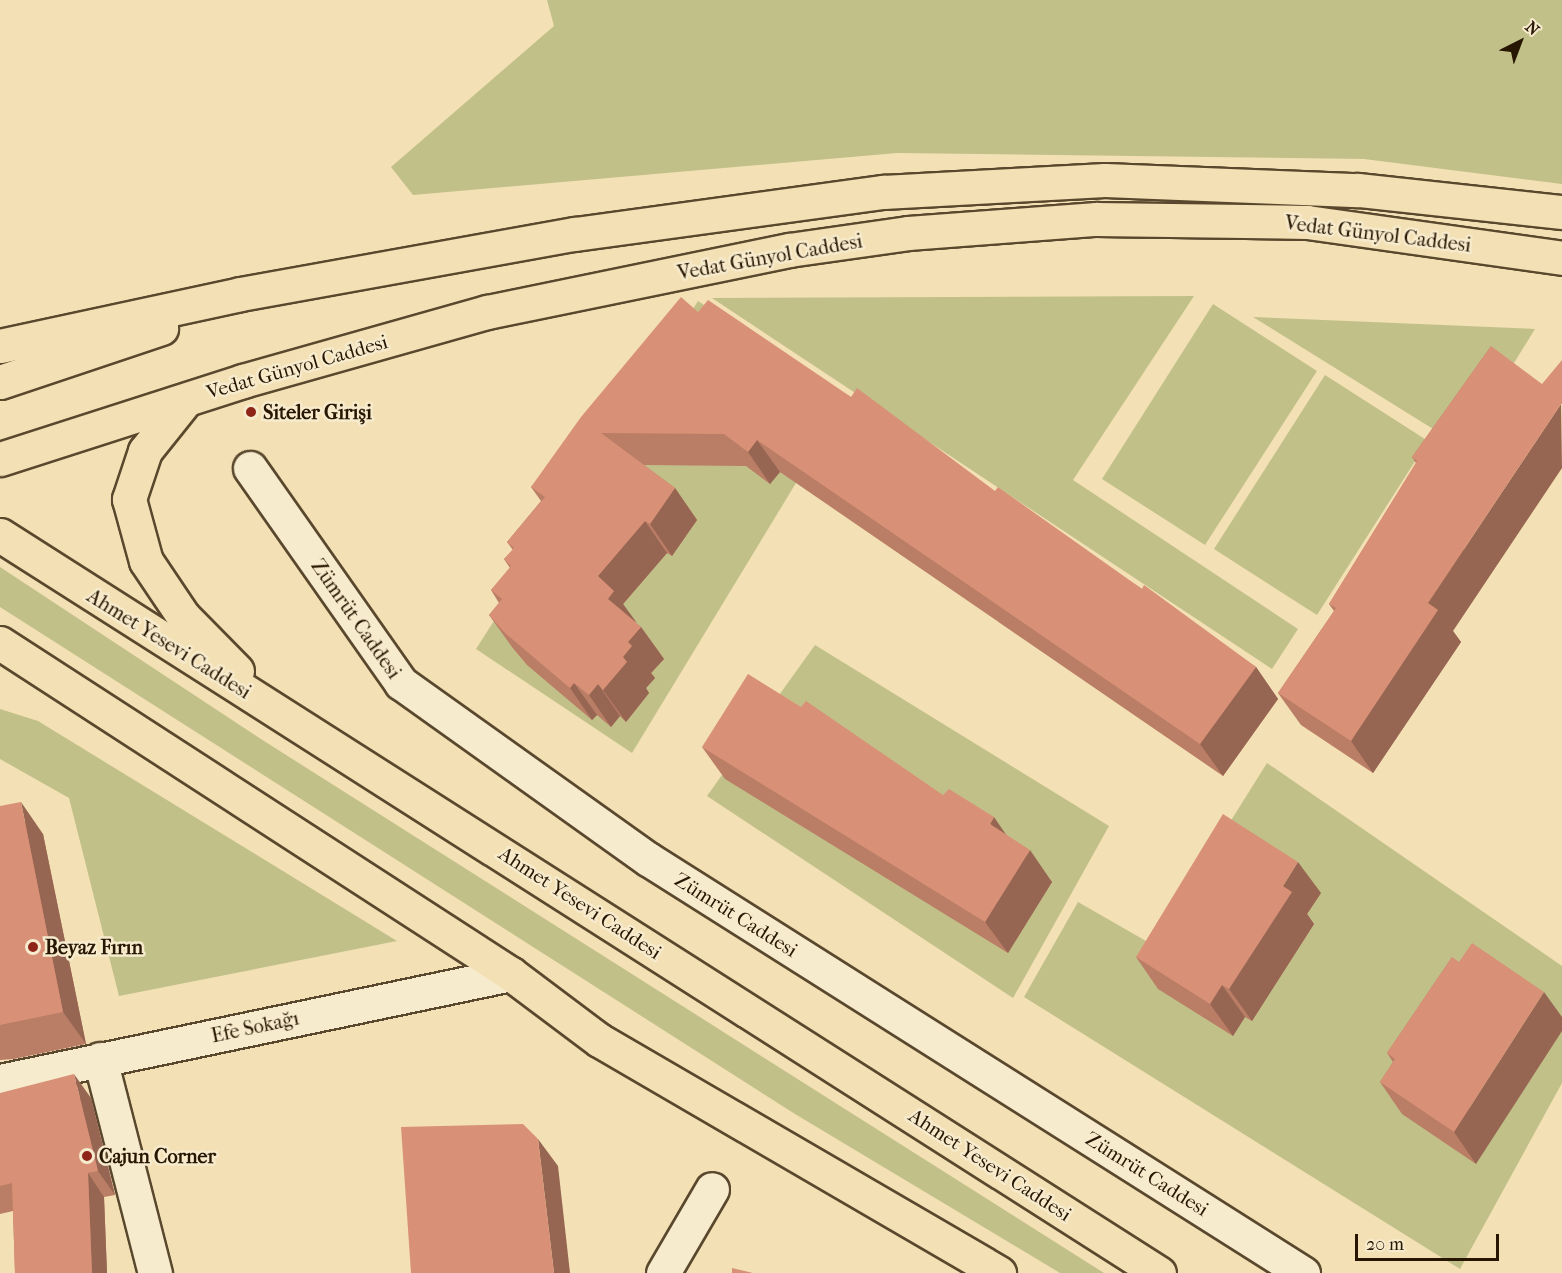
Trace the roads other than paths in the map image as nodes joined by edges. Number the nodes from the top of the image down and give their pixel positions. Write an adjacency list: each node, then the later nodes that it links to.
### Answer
1 (1562, 212): 3 (main road, Vedat Günyol Caddesi)
2 (1562, 258): 6 (main road, Vedat Günyol Caddesi)
3 (240, 294): 4 (main road, Vedat Günyol Caddesi); 5 (main road)
4 (0, 346)
5 (0, 382)
6 (185, 401): 7 (main road, Vedat Günyol Caddesi); 12 (main road)
7 (0, 459)
8 (250, 468): 21 (street, Zümrüt Caddesi)
9 (0, 535): 12 (main road, Ahmet Yesevi Caddesi)
10 (0, 644): 11 (main road)
11 (14, 660): 13 (main road)
12 (272, 707): 20 (main road, Ahmet Yesevi Caddesi)
13 (511, 974): 14 (street, Efe Sokağı); 19 (main road)
14 (100, 1059): 15 (street, Efe Sokağı); 17 (street)
15 (0, 1081)
16 (712, 1189): 18 (street)
17 (155, 1273)
18 (663, 1273)
19 (999, 1273)
20 (1159, 1273)
21 (1304, 1273)

